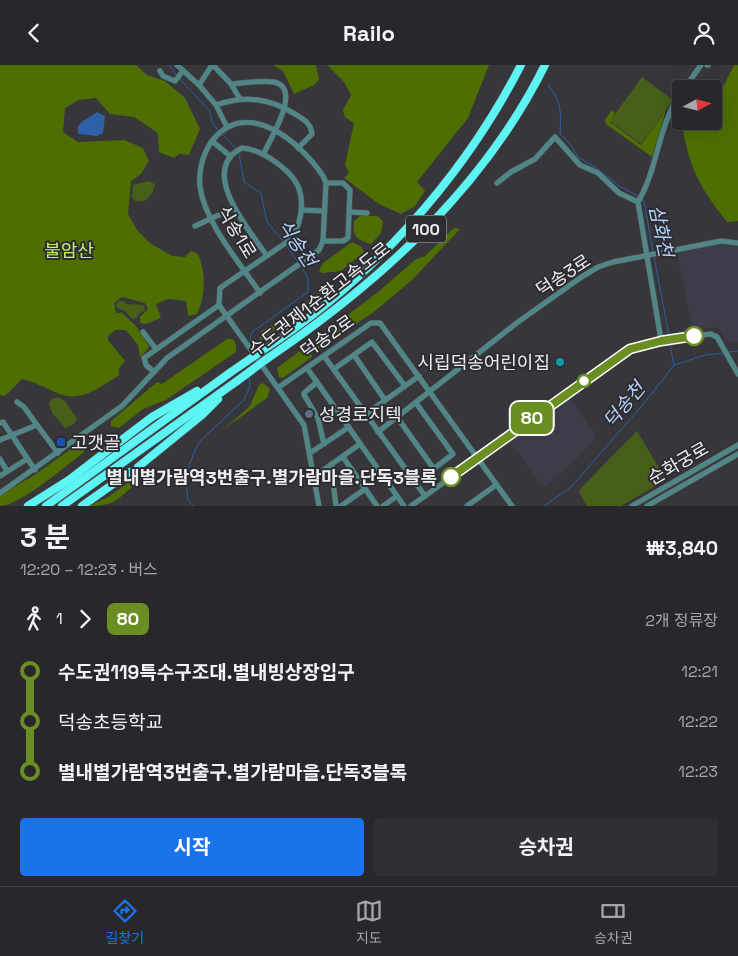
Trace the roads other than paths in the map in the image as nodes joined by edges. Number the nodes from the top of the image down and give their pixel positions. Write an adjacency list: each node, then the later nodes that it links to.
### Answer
1 (177, 65): 7 (street)
2 (212, 65): 9 (street); 10 (street)
3 (521, 65): 47 (highway, 수도권제1순환고속도로 / 100, bridge)
4 (545, 65): 50 (highway, 수도권제1순환고속도로 / 100, bridge)
5 (701, 65): 8 (street)
6 (160, 71): 7 (street)
7 (182, 73): 10 (street)
8 (690, 80)
9 (231, 84): 11 (street); 14 (street)
10 (199, 85): 12 (street)
11 (240, 99): 12 (street); 14 (street)
12 (216, 105): 15 (street)
13 (672, 107): 23 (street)
14 (285, 108): 16 (street); 18 (street)
15 (225, 128): 16 (street); 17 (street, 식송1로)
16 (274, 130): 18 (street); 19 (street)
17 (212, 141): 20 (street); 29 (street, 식송1로)
18 (298, 149): 21 (street)
19 (264, 153): 20 (street); 25 (street)
20 (232, 155): 24 (street)
21 (326, 183): 26 (street); 27 (street)
22 (498, 183): 23 (street)
23 (639, 201): 33 (street)
24 (234, 208): 29 (street); 34 (street)
25 (301, 210): 26 (street); 34 (street)
26 (324, 211): 31 (street)
27 (350, 212): 28 (street); 31 (street)
28 (367, 213)
29 (211, 219): 30 (street); 35 (street, 식송1로)
30 (195, 226)
31 (323, 241): 36 (street)
32 (738, 243): 33 (street, 덕송3로)
33 (649, 255): 40 (street); 54 (street, 덕송3로)
34 (266, 256): 35 (street)
35 (245, 271): 36 (street, 식송1로); 37 (street)
36 (260, 293): 38 (street)
37 (219, 305): 38 (street); 41 (street)
38 (227, 316): 46 (street); 53 (street)
39 (143, 332): 41 (street)
40 (663, 340): 48 (street); 75 (street)
41 (156, 349): 46 (street)
42 (354, 355): 45 (street); 52 (street); 55 (street)
43 (324, 356): 44 (street, 덕송2로); 45 (street); 49 (street, 덕송2로)
44 (307, 367): 51 (street); 53 (street, 덕송2로)
45 (334, 369): 58 (street)
46 (154, 372): 71 (street)
47 (229, 373): 66 (highway); 93 (highway, 수도권제1순환고속도로 / 100)
48 (738, 374)
49 (418, 376): 52 (street); 54 (street, 덕송2로)
50 (235, 382): 79 (highway); 94 (highway, 수도권제1순환고속도로 / 100)
51 (317, 382): 62 (street); 67 (street)
52 (405, 386): 55 (street)
53 (279, 387): 72 (street)
54 (430, 392): 57 (street, 덕송3로); 75 (street, 덕송2로)
55 (385, 400): 58 (street)
56 (17, 401): 61 (street)
57 (416, 403): 59 (street, 덕송3로); 80 (street)
58 (366, 414): 63 (street)
59 (397, 417): 63 (street, 덕송3로); 80 (street)
60 (0, 423): 64 (street)
61 (37, 425): 64 (street); 71 (street)
62 (349, 427): 67 (street); 68 (street)
63 (378, 432): 86 (street)
64 (12, 435): 65 (street); 77 (street)
65 (0, 440)
66 (119, 442)
67 (324, 444): 72 (street)
68 (360, 445): 74 (street); 90 (street)
69 (738, 445): 105 (street, 순화궁로)
70 (112, 447): 92 (highway)
71 (58, 453): 81 (street)
72 (310, 453): 85 (street)
73 (738, 454): 106 (street, 순화궁로)
74 (343, 457): 78 (street); 88 (street)
75 (477, 458): 87 (street, 덕송2로); 91 (street)
76 (0, 459): 82 (street)
77 (27, 459): 81 (street); 82 (street)
78 (331, 465): 85 (street); 97 (street)
79 (138, 467)
80 (434, 469): 86 (street)
81 (35, 470): 89 (street)
82 (7, 471): 84 (street)
83 (130, 472): 95 (highway)
84 (0, 476)
85 (315, 476): 96 (street)
86 (415, 483): 91 (street)
87 (496, 485): 103 (street); 104 (street, 덕송2로)
88 (365, 489): 98 (street); 99 (street)
89 (0, 493)
90 (397, 496): 100 (street); 101 (street)
91 (424, 496): 102 (street)
92 (28, 506)
93 (46, 506)
94 (62, 506)
95 (82, 506)
96 (319, 506)
97 (336, 506)
98 (341, 506)
99 (377, 506)
100 (383, 506)
101 (404, 506)
102 (411, 506)
103 (467, 506)
104 (512, 506)
105 (632, 506)
106 (647, 506)

